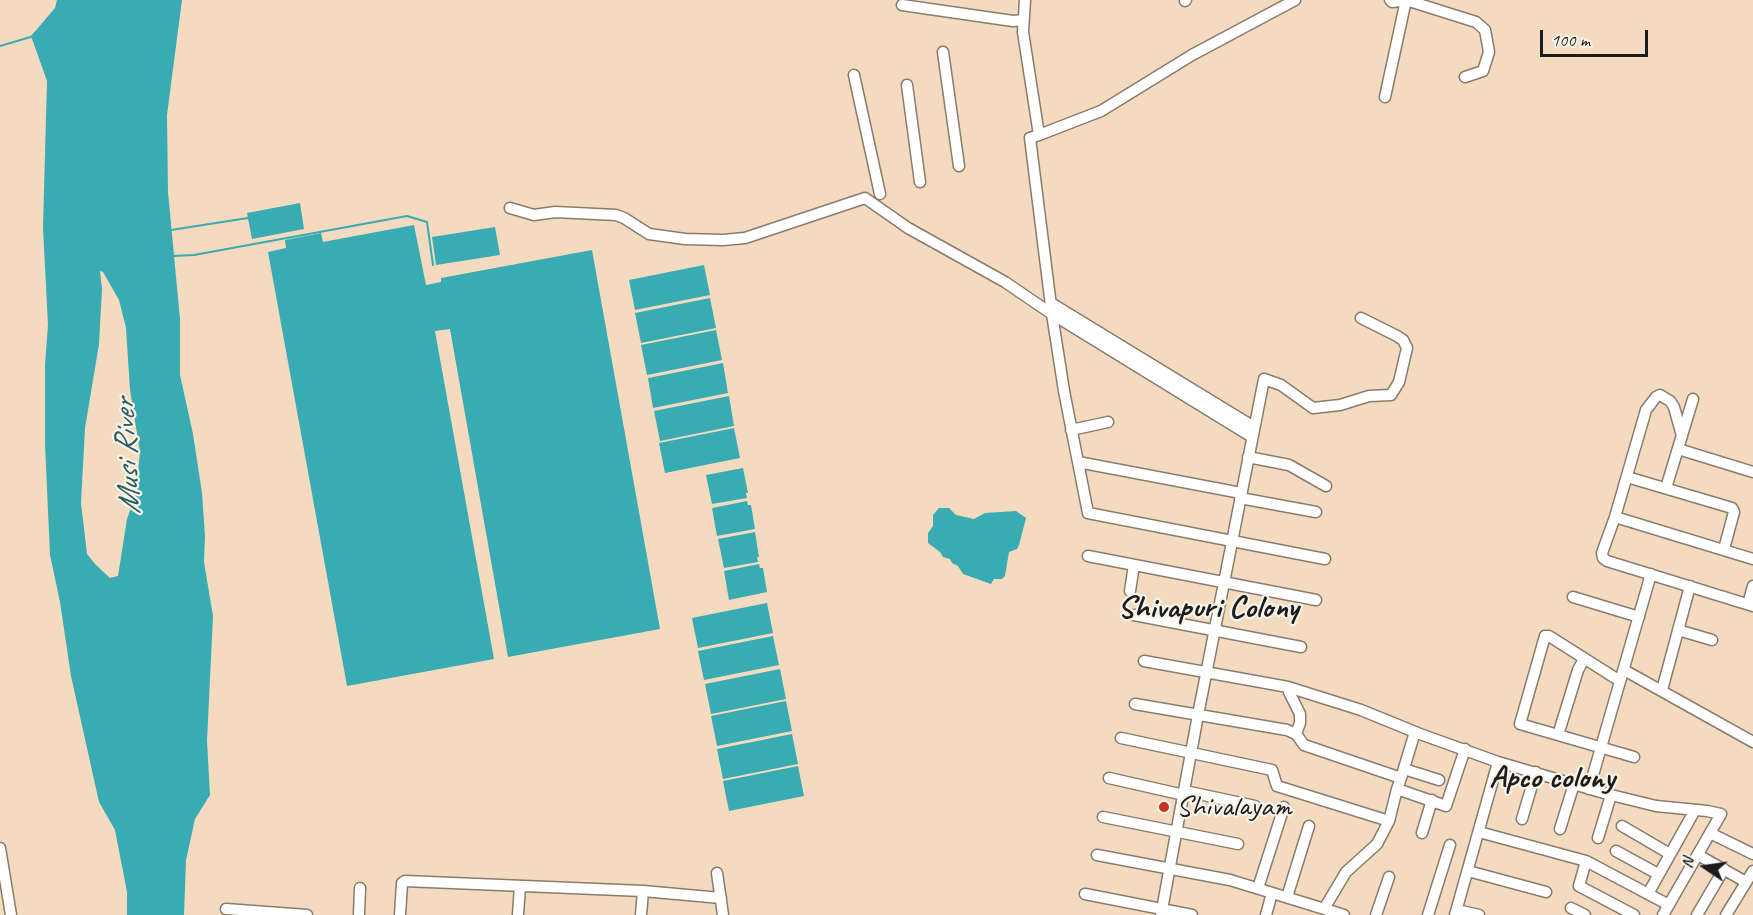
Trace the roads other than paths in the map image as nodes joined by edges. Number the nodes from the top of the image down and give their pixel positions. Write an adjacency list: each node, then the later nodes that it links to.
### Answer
1 (1020, 0): 7 (street)
2 (1025, 0): 7 (street)
3 (1295, 0): 13 (street)
4 (1390, 0): 5 (street)
5 (1406, 0): 10 (street); 12 (street)
6 (902, 5): 7 (street)
7 (1020, 21): 13 (street)
8 (943, 52): 14 (street)
9 (854, 75): 16 (street)
10 (1465, 77)
11 (907, 85): 15 (street)
12 (1385, 97)
13 (1039, 135): 18 (street)
14 (959, 166)
15 (920, 182)
16 (880, 194)
17 (510, 208): 18 (street)
18 (1052, 309): 22 (street); 23 (street)
19 (1361, 318): 23 (street)
20 (1694, 399): 24 (street)
21 (1108, 422): 22 (street)
22 (1071, 430): 27 (street)
23 (1253, 432): 26 (street)
24 (1682, 436): 25 (street); 29 (street)
25 (1678, 449): 28 (street); 31 (street)
26 (1248, 457): 30 (street); 32 (street)
27 (1078, 462): 32 (street); 35 (street)
28 (1753, 472)
29 (1628, 477): 31 (street); 34 (street)
30 (1326, 486)
31 (1666, 488): 36 (street)
32 (1240, 496): 33 (street); 35 (street)
33 (1316, 512)
34 (1615, 517): 36 (street); 41 (street)
35 (1232, 541): 38 (street); 42 (street)
36 (1724, 549): 39 (street)
37 (1088, 556): 40 (street)
38 (1325, 558)
39 (1753, 559)
40 (1134, 565): 42 (street); 45 (street)
41 (1651, 574): 43 (street); 50 (street)
42 (1224, 581): 47 (street); 52 (street)
43 (1690, 586): 48 (street); 51 (street)
44 (1753, 586): 48 (street)
45 (1130, 591)
46 (1573, 597): 50 (street)
47 (1316, 600)
48 (1750, 605)
49 (1134, 615): 52 (street)
50 (1639, 617): 57 (street)
51 (1678, 630): 53 (street); 61 (street)
52 (1215, 631): 54 (street); 58 (street)
53 (1712, 640)
54 (1301, 647)
55 (1584, 659): 59 (street); 66 (street); 66 (street)
56 (1144, 661): 58 (street)
57 (1624, 670): 59 (street); 61 (street)
58 (1206, 673): 60 (street); 63 (street)
59 (1620, 681): 69 (street)
60 (1288, 687): 64 (street); 65 (street)
61 (1662, 690): 68 (street)
62 (1135, 704): 63 (street)
63 (1198, 715): 65 (street); 71 (street)
64 (1415, 732): 70 (street); 75 (street)
65 (1296, 734): 75 (street)
66 (1558, 735): 69 (street)
67 (1121, 738): 71 (street)
68 (1753, 742)
69 (1601, 748): 72 (street); 80 (street)
70 (1465, 749): 73 (street); 83 (street)
71 (1191, 752): 81 (street); 89 (street)
72 (1634, 758)
73 (1498, 762): 74 (street); 94 (street)
74 (1536, 772): 78 (street); 88 (street)
75 (1402, 773): 77 (street); 79 (street)
76 (1108, 778): 81 (street)
77 (1439, 780)
78 (1574, 784): 80 (street); 92 (street)
79 (1397, 789): 83 (street); 89 (street)
80 (1589, 789): 82 (street)
81 (1185, 793): 84 (street); 93 (street)
82 (1611, 795): 86 (street); 97 (street)
83 (1432, 800): 95 (street)
84 (1255, 806)
85 (1284, 807): 117 (street)
86 (1695, 810): 96 (street); 104 (street)
87 (1103, 817): 93 (street)
88 (1522, 819)
89 (1389, 821): 128 (street)
90 (1309, 826): 123 (street)
91 (1622, 826): 104 (street)
92 (1560, 829)
93 (1177, 831): 98 (street); 107 (street)
94 (1479, 832): 106 (street); 109 (street)
95 (1422, 833)
96 (1710, 833): 102 (street); 105 (street)
97 (1598, 838)
98 (1238, 844)
99 (1450, 845): 142 (street)
100 (0, 848): 131 (street)
101 (1616, 851): 112 (street)
102 (1753, 854)
103 (1097, 855): 107 (street)
104 (1670, 855): 112 (street)
105 (1698, 855): 108 (street); 125 (street)
106 (1586, 861): 121 (street); 145 (street)
107 (1169, 868): 117 (street); 129 (street)
108 (1724, 869): 114 (street); 147 (street)
109 (1468, 871): 120 (street); 130 (street)
110 (1753, 871): 114 (street)
111 (717, 873): 124 (street)
112 (1658, 874): 121 (street)
113 (1389, 877): 141 (street)
114 (1746, 882): 148 (street)
115 (520, 886): 118 (street); 134 (street); 135 (street)
116 (360, 888): 133 (street)
117 (1258, 888): 119 (street)
118 (643, 891): 124 (street); 136 (street)
119 (1272, 892): 123 (street); 139 (street)
120 (1546, 892)
121 (1648, 892): 125 (street)
122 (1085, 894): 129 (street)
123 (1287, 897): 128 (street)
124 (721, 898): 137 (street)
125 (1669, 905): 146 (street)
126 (1571, 908): 144 (street)
127 (226, 909): 132 (street)
128 (1324, 909): 140 (street)
129 (1162, 912): 138 (street)
130 (1456, 912): 143 (street)
131 (11, 915)
132 (307, 915)
133 (359, 915)
134 (400, 915)
135 (518, 915)
136 (641, 915)
137 (723, 915)
138 (1192, 915)
139 (1266, 915)
140 (1344, 915)
141 (1376, 915)
142 (1428, 915)
143 (1479, 915)
144 (1585, 915)
145 (1634, 915)
146 (1663, 915)
147 (1697, 915)
148 (1726, 915)

